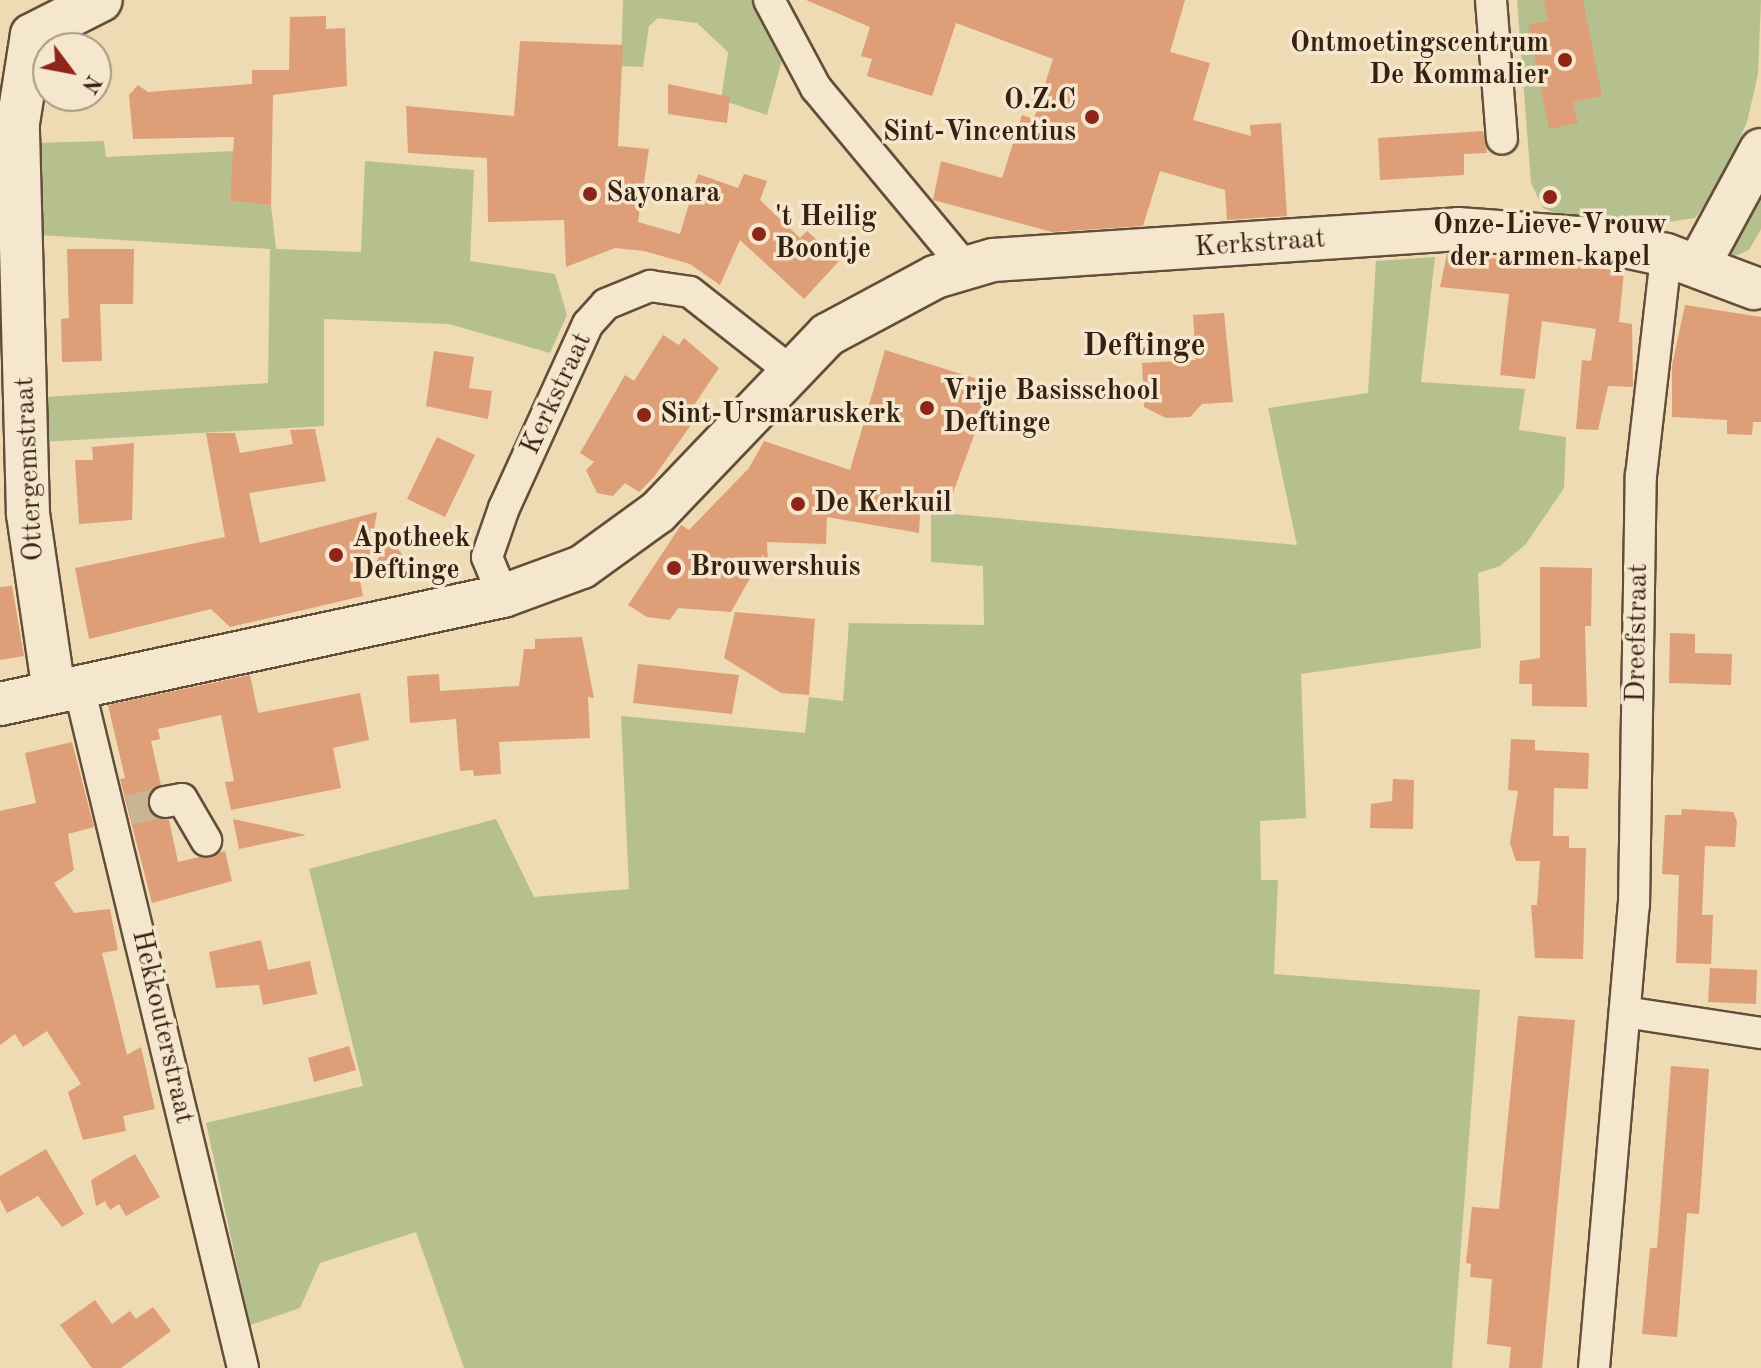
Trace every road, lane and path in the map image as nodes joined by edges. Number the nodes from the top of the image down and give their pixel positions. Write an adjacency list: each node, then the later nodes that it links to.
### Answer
1 (101, 0): 11 (street, Ottergemstraat)
2 (769, 0): 7 (street)
3 (1491, 0): 4 (street)
4 (1502, 139)
5 (1761, 150): 6 (street)
6 (1682, 260): 7 (street, Kerkstraat); 8 (street, Kerkstraat); 15 (street, Dreefstraat)
7 (965, 267): 9 (street, Kerkstraat)
8 (1759, 281)
9 (788, 369): 10 (street, Kerkstraat); 10 (street, Kerkstraat)
10 (503, 596): 11 (street, Kerkstraat)
11 (66, 690): 12 (street, Kerkstraat); 17 (street, Hekkouterstraat)
12 (0, 704)
13 (165, 802): 14 (street)
14 (206, 840)
15 (1625, 1012): 16 (street); 18 (street, Dreefstraat)
16 (1761, 1033)
17 (243, 1368)
18 (1594, 1368)

